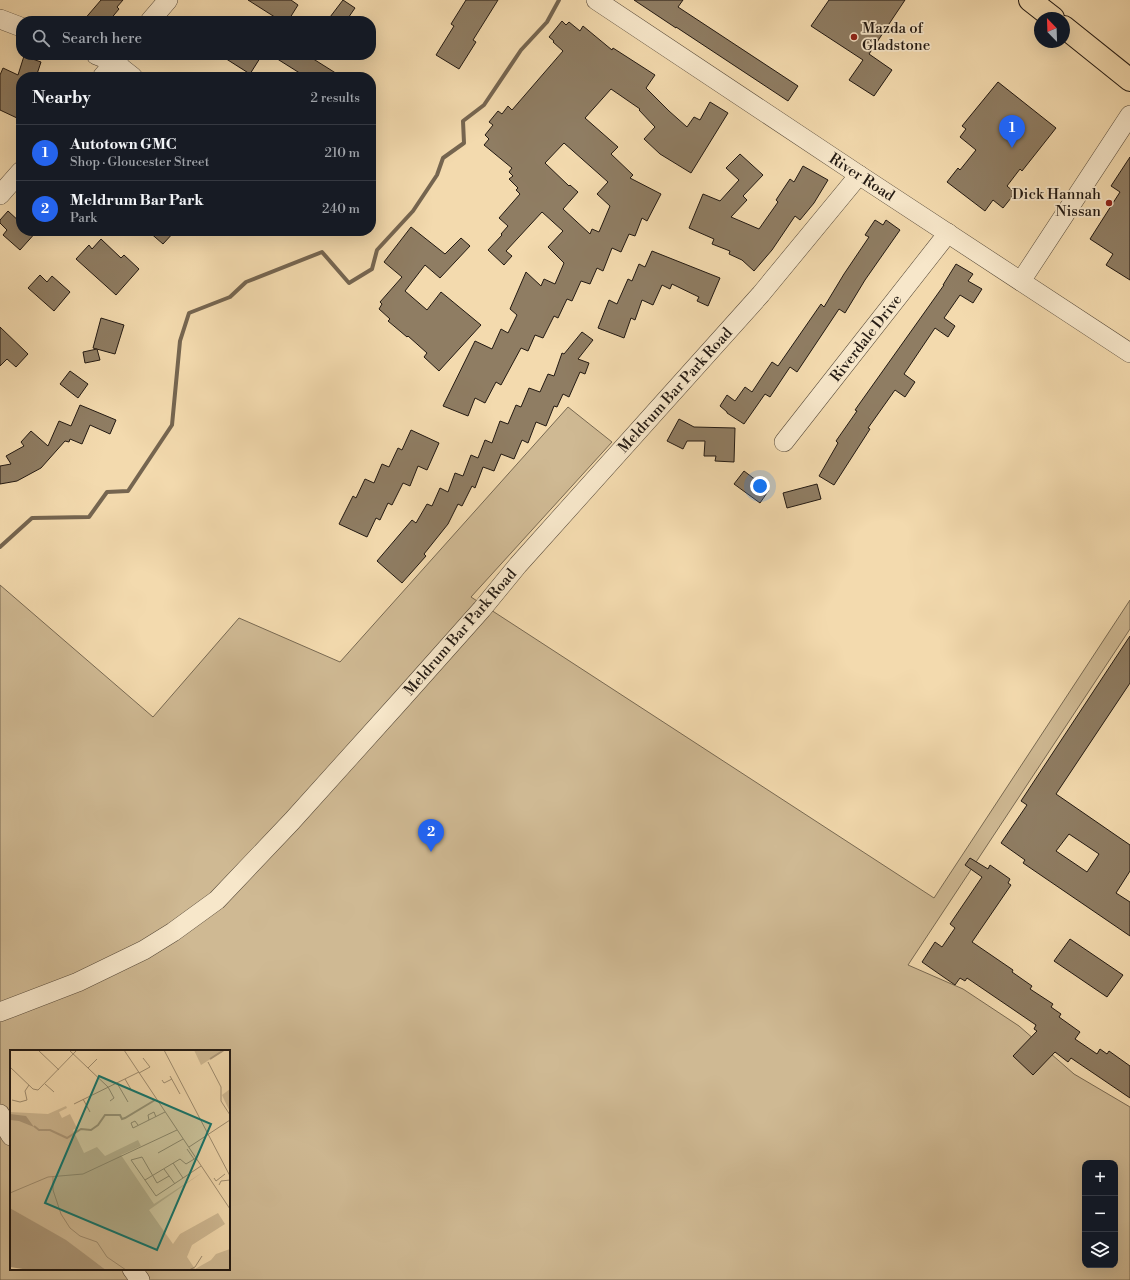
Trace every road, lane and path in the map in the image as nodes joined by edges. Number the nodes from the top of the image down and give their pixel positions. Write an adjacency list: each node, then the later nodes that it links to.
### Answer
1 (168, 0): 5 (street)
2 (596, 0): 15 (street, River Road)
3 (1030, 0): 4 (main road)
4 (1045, 12)
5 (154, 16)
6 (0, 19): 7 (street)
7 (16, 25)
8 (1070, 32): 13 (main road)
9 (115, 60): 11 (street)
10 (119, 60): 12 (street)
11 (106, 72)
12 (129, 72)
13 (1130, 80)
14 (1130, 115): 19 (street)
15 (859, 175): 18 (street, River Road); 22 (street, Meldrum Bar Park Road)
16 (16, 177): 17 (street)
17 (0, 195)
18 (948, 233): 19 (street, River Road); 21 (street, Riverdale Drive)
19 (1021, 281): 20 (street, River Road)
20 (1130, 353)
21 (784, 442)
22 (0, 1012)
23 (0, 1114): 24 (street)
24 (10, 1134)
25 (133, 1270): 26 (street)
26 (140, 1280)

